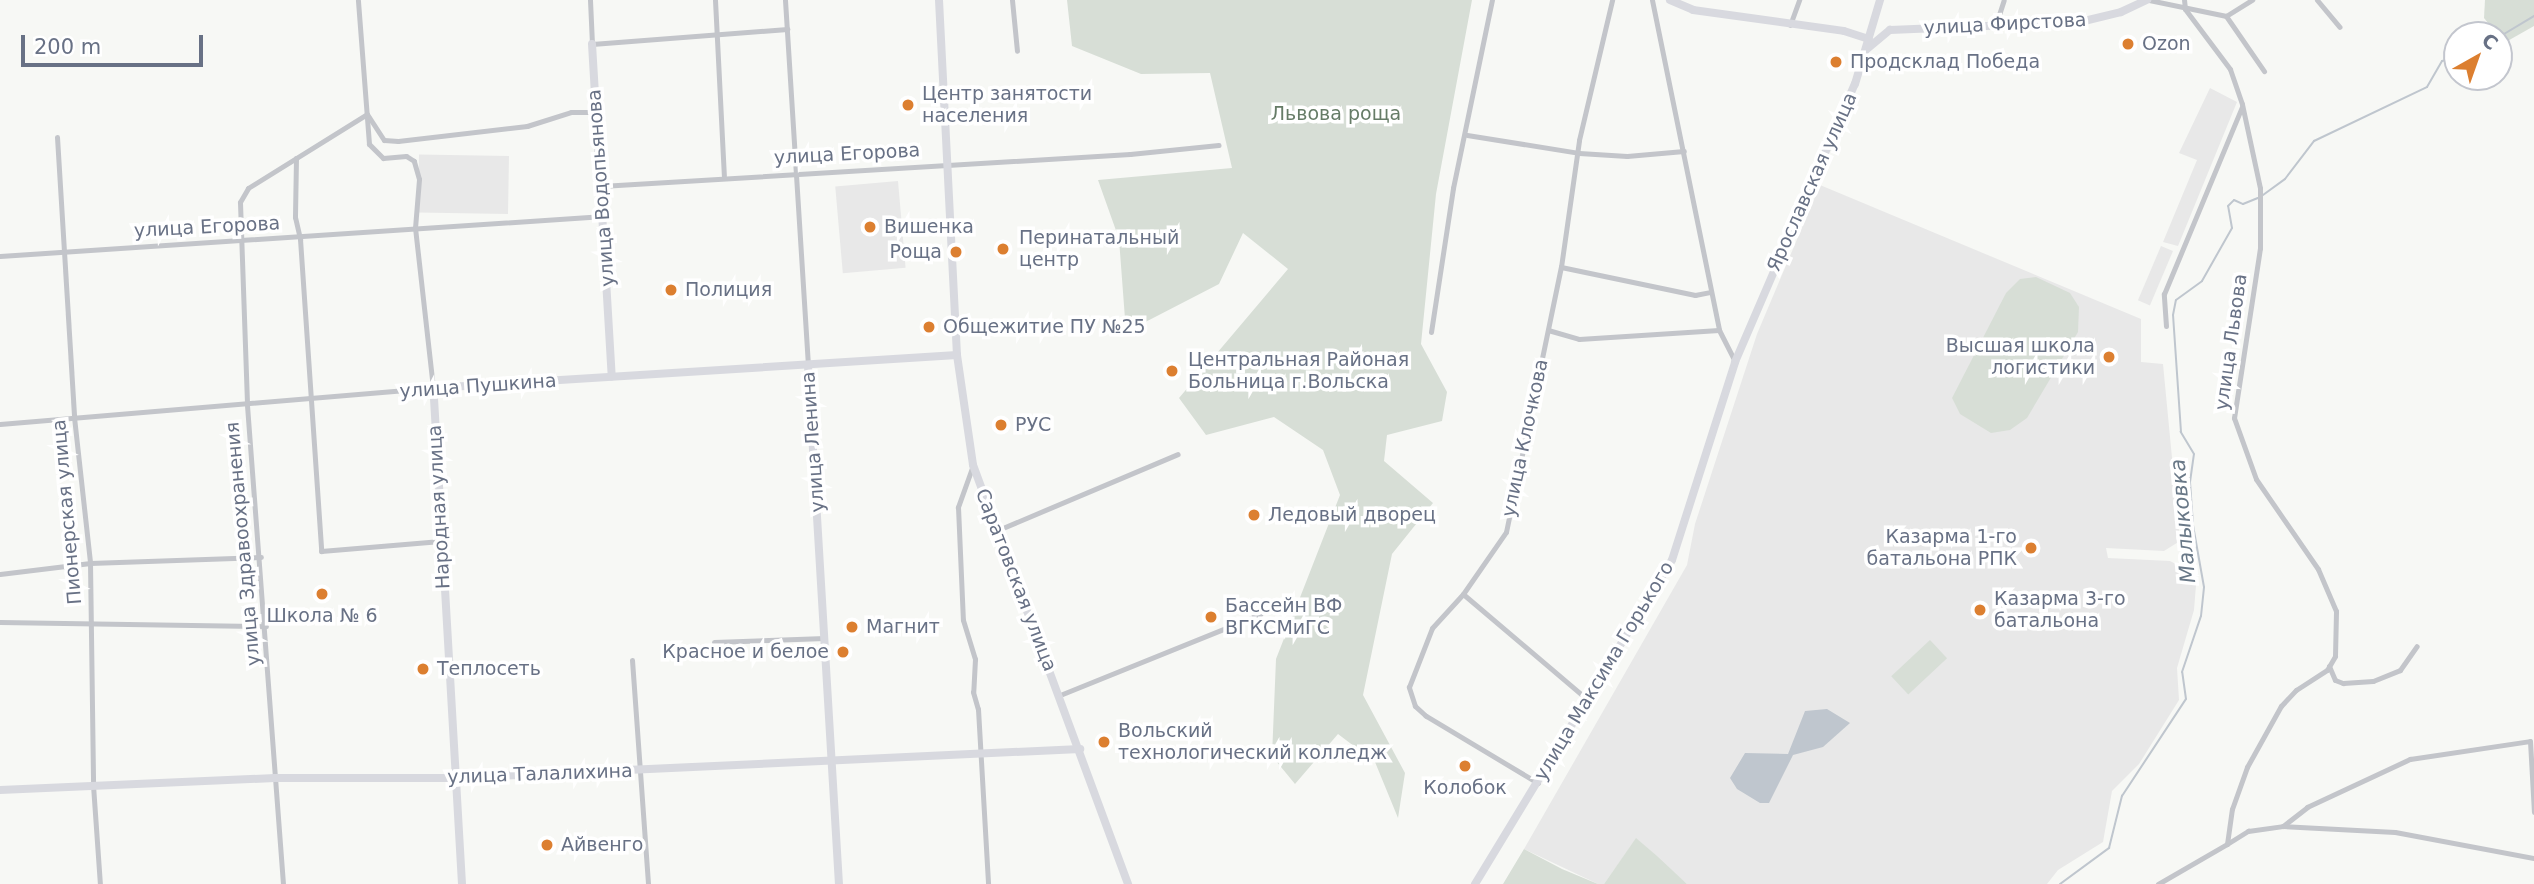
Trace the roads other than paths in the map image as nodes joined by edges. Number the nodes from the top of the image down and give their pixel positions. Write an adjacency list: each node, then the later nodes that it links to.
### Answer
1 (359, 0): 32 (street, Народная улица)
2 (590, 0): 27 (street, улица Водопьянова)
3 (715, 0): 25 (street)
4 (785, 0): 24 (street, улица Ленина)
5 (939, 0): 39 (street, Саратовская улица)
6 (1012, 0): 28 (street)
7 (1492, 0): 33 (street)
8 (1612, 0): 38 (street, улица Клочкова)
9 (1652, 0): 36 (street)
10 (1661, 0): 17 (street)
11 (1799, 0): 21 (street)
12 (1880, 0): 26 (street, Ярославская улица)
13 (2004, 0): 22 (street)
14 (2183, 0): 19 (street)
15 (2252, 0): 20 (street)
16 (2316, 0): 23 (street)
17 (1672, 1): 21 (street, улица Фирстова)
18 (2145, 1): 19 (street); 22 (street, улица Фирстова)
19 (2185, 9): 20 (street); 30 (street, улица Львова)
20 (2226, 16): 29 (street)
21 (1790, 25): 26 (street, улица Фирстова)
22 (1995, 27): 26 (street, улица Фирстова)
23 (2340, 27)
24 (787, 29): 25 (street); 40 (street, улица Ленина)
25 (717, 34): 27 (street); 41 (street)
26 (1870, 39): 56 (street, Ярославская улица)
27 (592, 44): 31 (street, улица Водопьянова)
28 (1017, 51)
29 (2264, 71)
30 (2242, 104): 51 (street); 80 (street, улица Львова)
31 (597, 112): 32 (street); 42 (street, улица Водопьянова)
32 (367, 114): 37 (street); 44 (street, Народная улица)
33 (1467, 135): 38 (street); 54 (street)
34 (57, 137): 47 (street, Пионерская улица)
35 (1219, 145): 39 (street, улица Егорова)
36 (1684, 150): 38 (street); 50 (street)
37 (300, 153): 45 (street, улица Здравоохранения); 46 (street)
38 (1579, 153): 49 (street, улица Клочкова)
39 (948, 164): 40 (street, улица Егорова); 55 (street, Саратовская улица)
40 (795, 172): 41 (street, улица Егорова); 57 (street, улица Ленина)
41 (724, 176): 42 (street, улица Егорова)
42 (601, 186): 43 (street, улица Водопьянова)
43 (604, 216): 44 (street, улица Егорова); 58 (street, улица Водопьянова)
44 (415, 228): 46 (street, улица Егорова); 59 (street, Народная улица)
45 (240, 238): 46 (street, улица Егорова); 47 (street, улица Егорова); 61 (street, улица Здравоохранения)
46 (300, 239): 60 (street)
47 (66, 254): 48 (street, улица Егорова); 62 (street, Пионерская улица)
48 (0, 256)
49 (1561, 267): 50 (street); 52 (street, улица Клочкова)
50 (1710, 292): 53 (street)
51 (2166, 326)
52 (1548, 330): 53 (street); 71 (street, улица Клочкова)
53 (1718, 330): 56 (street)
54 (1431, 332)
55 (957, 355): 57 (street, улица Пушкина); 65 (street, Саратовская улица)
56 (1735, 362): 82 (street, улица Максима Горького)
57 (808, 366): 58 (street, улица Пушкина); 76 (street, улица Ленина)
58 (612, 376): 59 (street, улица Пушкина)
59 (433, 388): 60 (street, улица Пушкина); 67 (street, Народная улица)
60 (309, 399): 61 (street, улица Пушкина); 67 (street)
61 (247, 403): 62 (street, улица Пушкина); 68 (street, улица Здравоохранения)
62 (74, 417): 63 (street, улица Пушкина); 69 (street, Пионерская улица)
63 (0, 424)
64 (1178, 454): 66 (street)
65 (973, 465): 66 (street, Саратовская улица); 84 (street)
66 (998, 530): 81 (street, Саратовская улица)
67 (441, 541): 88 (street, Народная улица)
68 (261, 557): 69 (street); 75 (street, улица Здравоохранения)
69 (90, 564): 70 (street); 74 (street, Пионерская улица)
70 (0, 574)
71 (1463, 594): 82 (street); 89 (street, улица Клочкова)
72 (1260, 614): 81 (street, Саратовская улица)
73 (0, 622): 74 (street)
74 (93, 626): 75 (street); 90 (street, Пионерская улица)
75 (266, 626): 87 (street, улица Здравоохранения)
76 (825, 638): 77 (street); 85 (street, улица Ленина)
77 (714, 642)
78 (2417, 646): 80 (street)
79 (632, 660): 86 (street)
80 (2329, 666): 94 (street)
81 (1060, 695): 83 (street, Саратовская улица)
82 (1588, 700): 89 (street, улица Максима Горького)
83 (1080, 748): 84 (street, улица Талалихина); 102 (street, Саратовская улица)
84 (980, 751): 85 (street, улица Талалихина); 101 (street)
85 (833, 759): 86 (street, улица Талалихина); 100 (street, улица Ленина)
86 (639, 770): 88 (street, улица Талалихина); 99 (street)
87 (275, 778): 88 (street, улица Талалихина); 90 (street, улица Талалихина); 97 (street, улица Здравоохранения)
88 (455, 778): 98 (street, Народная улица)
89 (1538, 783): 103 (street, улица Максима Горького)
90 (93, 785): 91 (street, улица Талалихина); 96 (street, Пионерская улица)
91 (0, 790)
92 (2534, 812): 93 (street)
93 (2283, 826): 94 (street); 95 (street)
94 (2227, 844): 104 (street)
95 (2534, 858)
96 (100, 884)
97 (283, 884)
98 (462, 884)
99 (648, 884)
100 (839, 884)
101 (988, 884)
102 (1128, 884)
103 (1475, 884)
104 (2158, 884)

